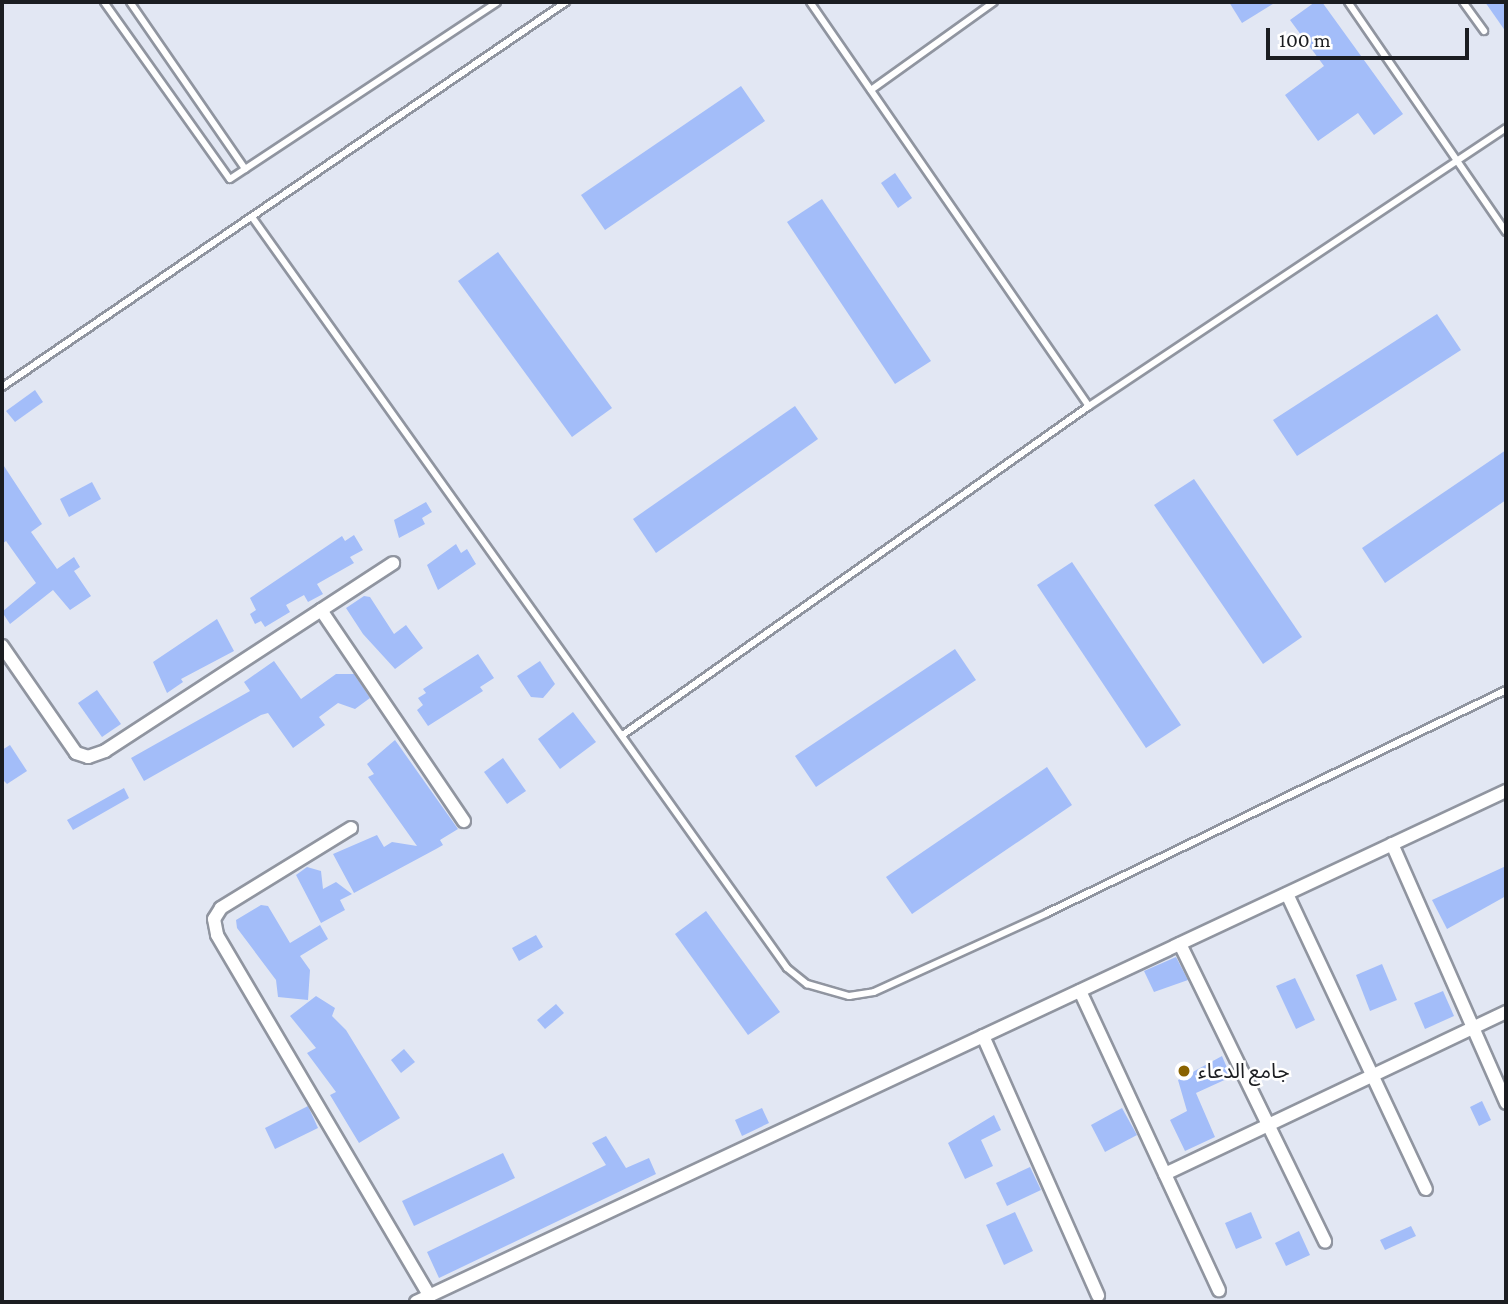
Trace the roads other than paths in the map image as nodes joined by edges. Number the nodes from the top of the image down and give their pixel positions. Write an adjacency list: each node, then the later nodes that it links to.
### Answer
1 (104, 2): 13 (lane)
2 (130, 2): 13 (lane)
3 (497, 2): 13 (lane)
4 (566, 2): 14 (lane)
5 (810, 2): 10 (lane)
6 (994, 2): 10 (lane)
7 (1348, 2): 12 (lane)
8 (1463, 2): 9 (lane)
9 (1484, 31)
10 (871, 90): 17 (lane)
11 (1506, 128): 12 (lane)
12 (1457, 162): 15 (lane); 17 (lane)
13 (245, 169)
14 (252, 218): 16 (lane); 22 (lane)
15 (1506, 232)
16 (2, 387)
17 (1089, 406): 22 (lane)
18 (393, 562): 19 (street)
19 (321, 610): 20 (street); 24 (street)
20 (2, 646)
21 (1506, 690): 22 (lane)
22 (624, 734)
23 (1506, 791): 26 (street)
24 (464, 821)
25 (351, 828): 40 (street)
26 (1392, 844): 27 (street); 31 (street)
27 (1287, 894): 28 (street); 33 (street)
28 (1180, 944): 29 (street); 35 (street)
29 (1080, 991): 32 (street); 36 (street)
30 (1506, 1012): 31 (street)
31 (1473, 1027): 33 (street); 34 (street)
32 (983, 1036): 40 (street); 41 (street)
33 (1372, 1074): 35 (street); 37 (street)
34 (1506, 1103)
35 (1269, 1127): 36 (street); 38 (street)
36 (1165, 1174): 39 (street)
37 (1426, 1189)
38 (1325, 1241)
39 (1219, 1290)
40 (430, 1296): 42 (street)
41 (1098, 1296)
42 (416, 1302)

